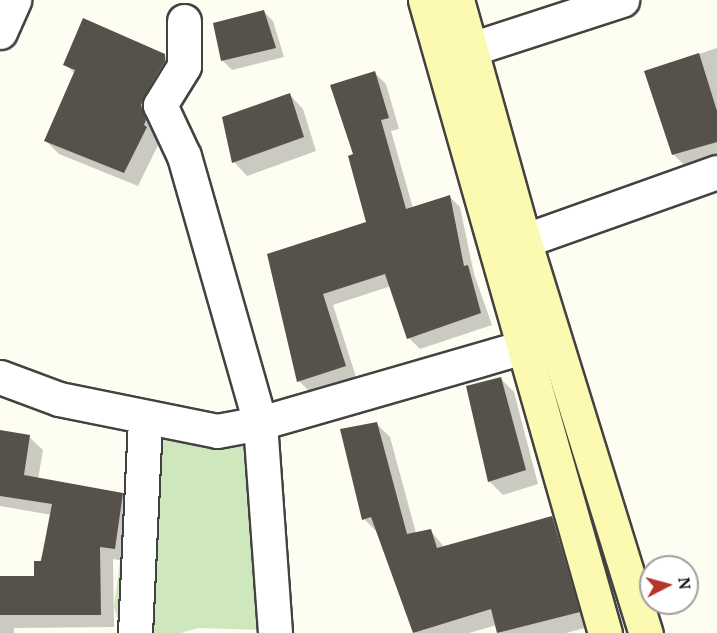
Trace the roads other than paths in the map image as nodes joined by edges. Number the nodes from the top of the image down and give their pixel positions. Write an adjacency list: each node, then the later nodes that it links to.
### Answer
1 (14, 0): 6 (street)
2 (425, 0): 9 (main road)
3 (457, 0): 7 (main road)
4 (622, 0): 7 (street)
5 (184, 21): 13 (street)
6 (0, 32)
7 (471, 49): 9 (main road)
8 (717, 172): 9 (street)
9 (511, 245): 10 (main road); 17 (main road)
10 (523, 347): 13 (street); 16 (main road)
11 (0, 377): 12 (street)
12 (145, 417): 13 (street); 14 (street)
13 (260, 423): 15 (street)
14 (135, 633)
15 (275, 633)
16 (605, 633)
17 (646, 633)

